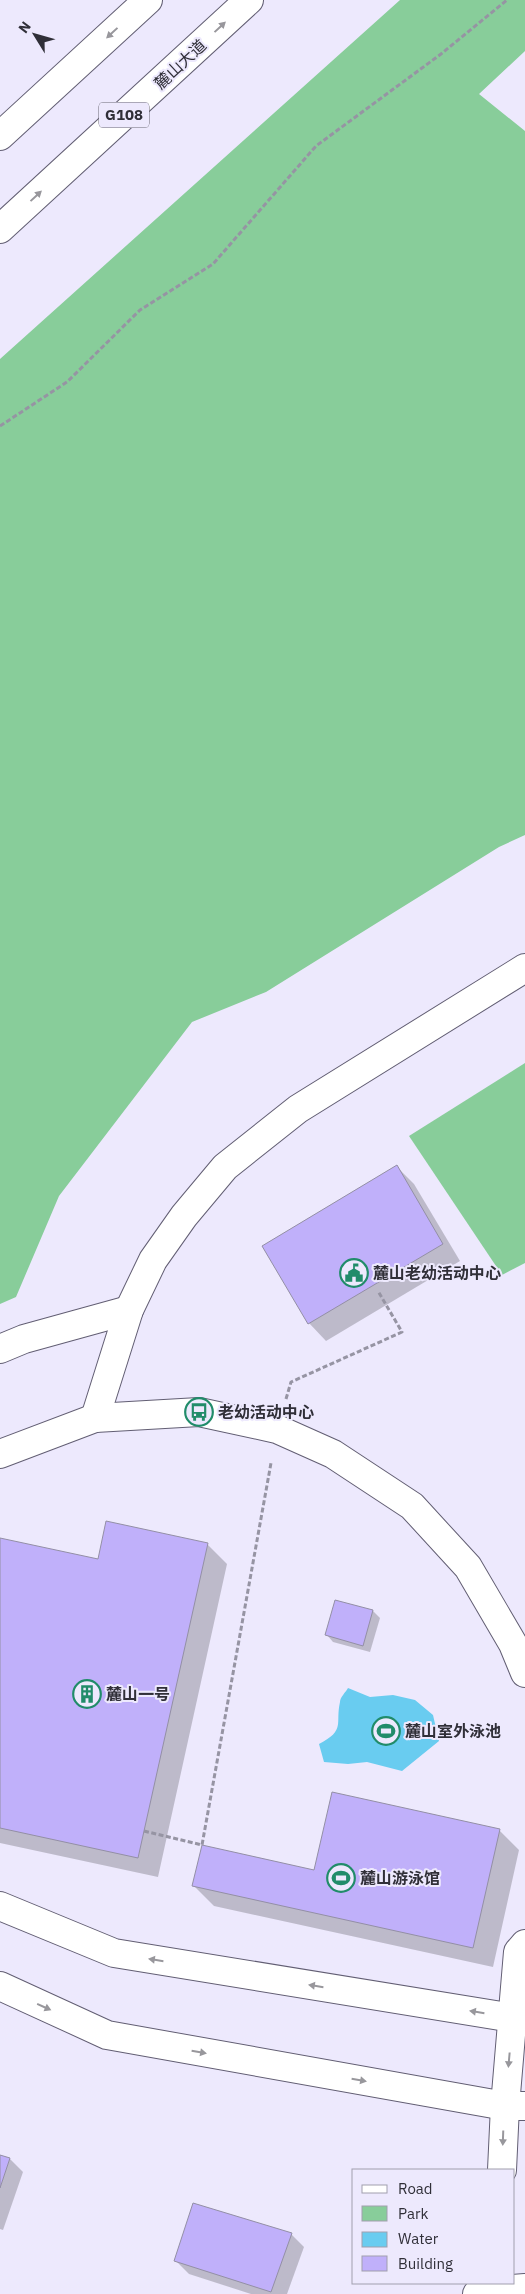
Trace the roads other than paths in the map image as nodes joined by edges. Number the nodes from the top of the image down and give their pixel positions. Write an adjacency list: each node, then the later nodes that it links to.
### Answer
1 (148, 0): 3 (main road, one-way to 3)
2 (249, 0): 4 (main road, 麓山大道 / G108, one-way to 2)
3 (0, 136)
4 (0, 229)
5 (525, 968): 6 (main road)
6 (129, 1310): 7 (main road); 8 (main road)
7 (0, 1349)
8 (95, 1418): 9 (main road); 10 (main road)
9 (0, 1454)
10 (525, 1673)
11 (0, 1906): 14 (main road, one-way to 11)
12 (525, 1944): 14 (main road)
13 (0, 1986): 15 (main road, one-way to 15)
14 (519, 2019): 15 (main road, one-way to 15)
15 (515, 2106): 16 (main road, one-way to 16)
16 (502, 2169)
17 (525, 2288): 18 (main road)
18 (490, 2289)

